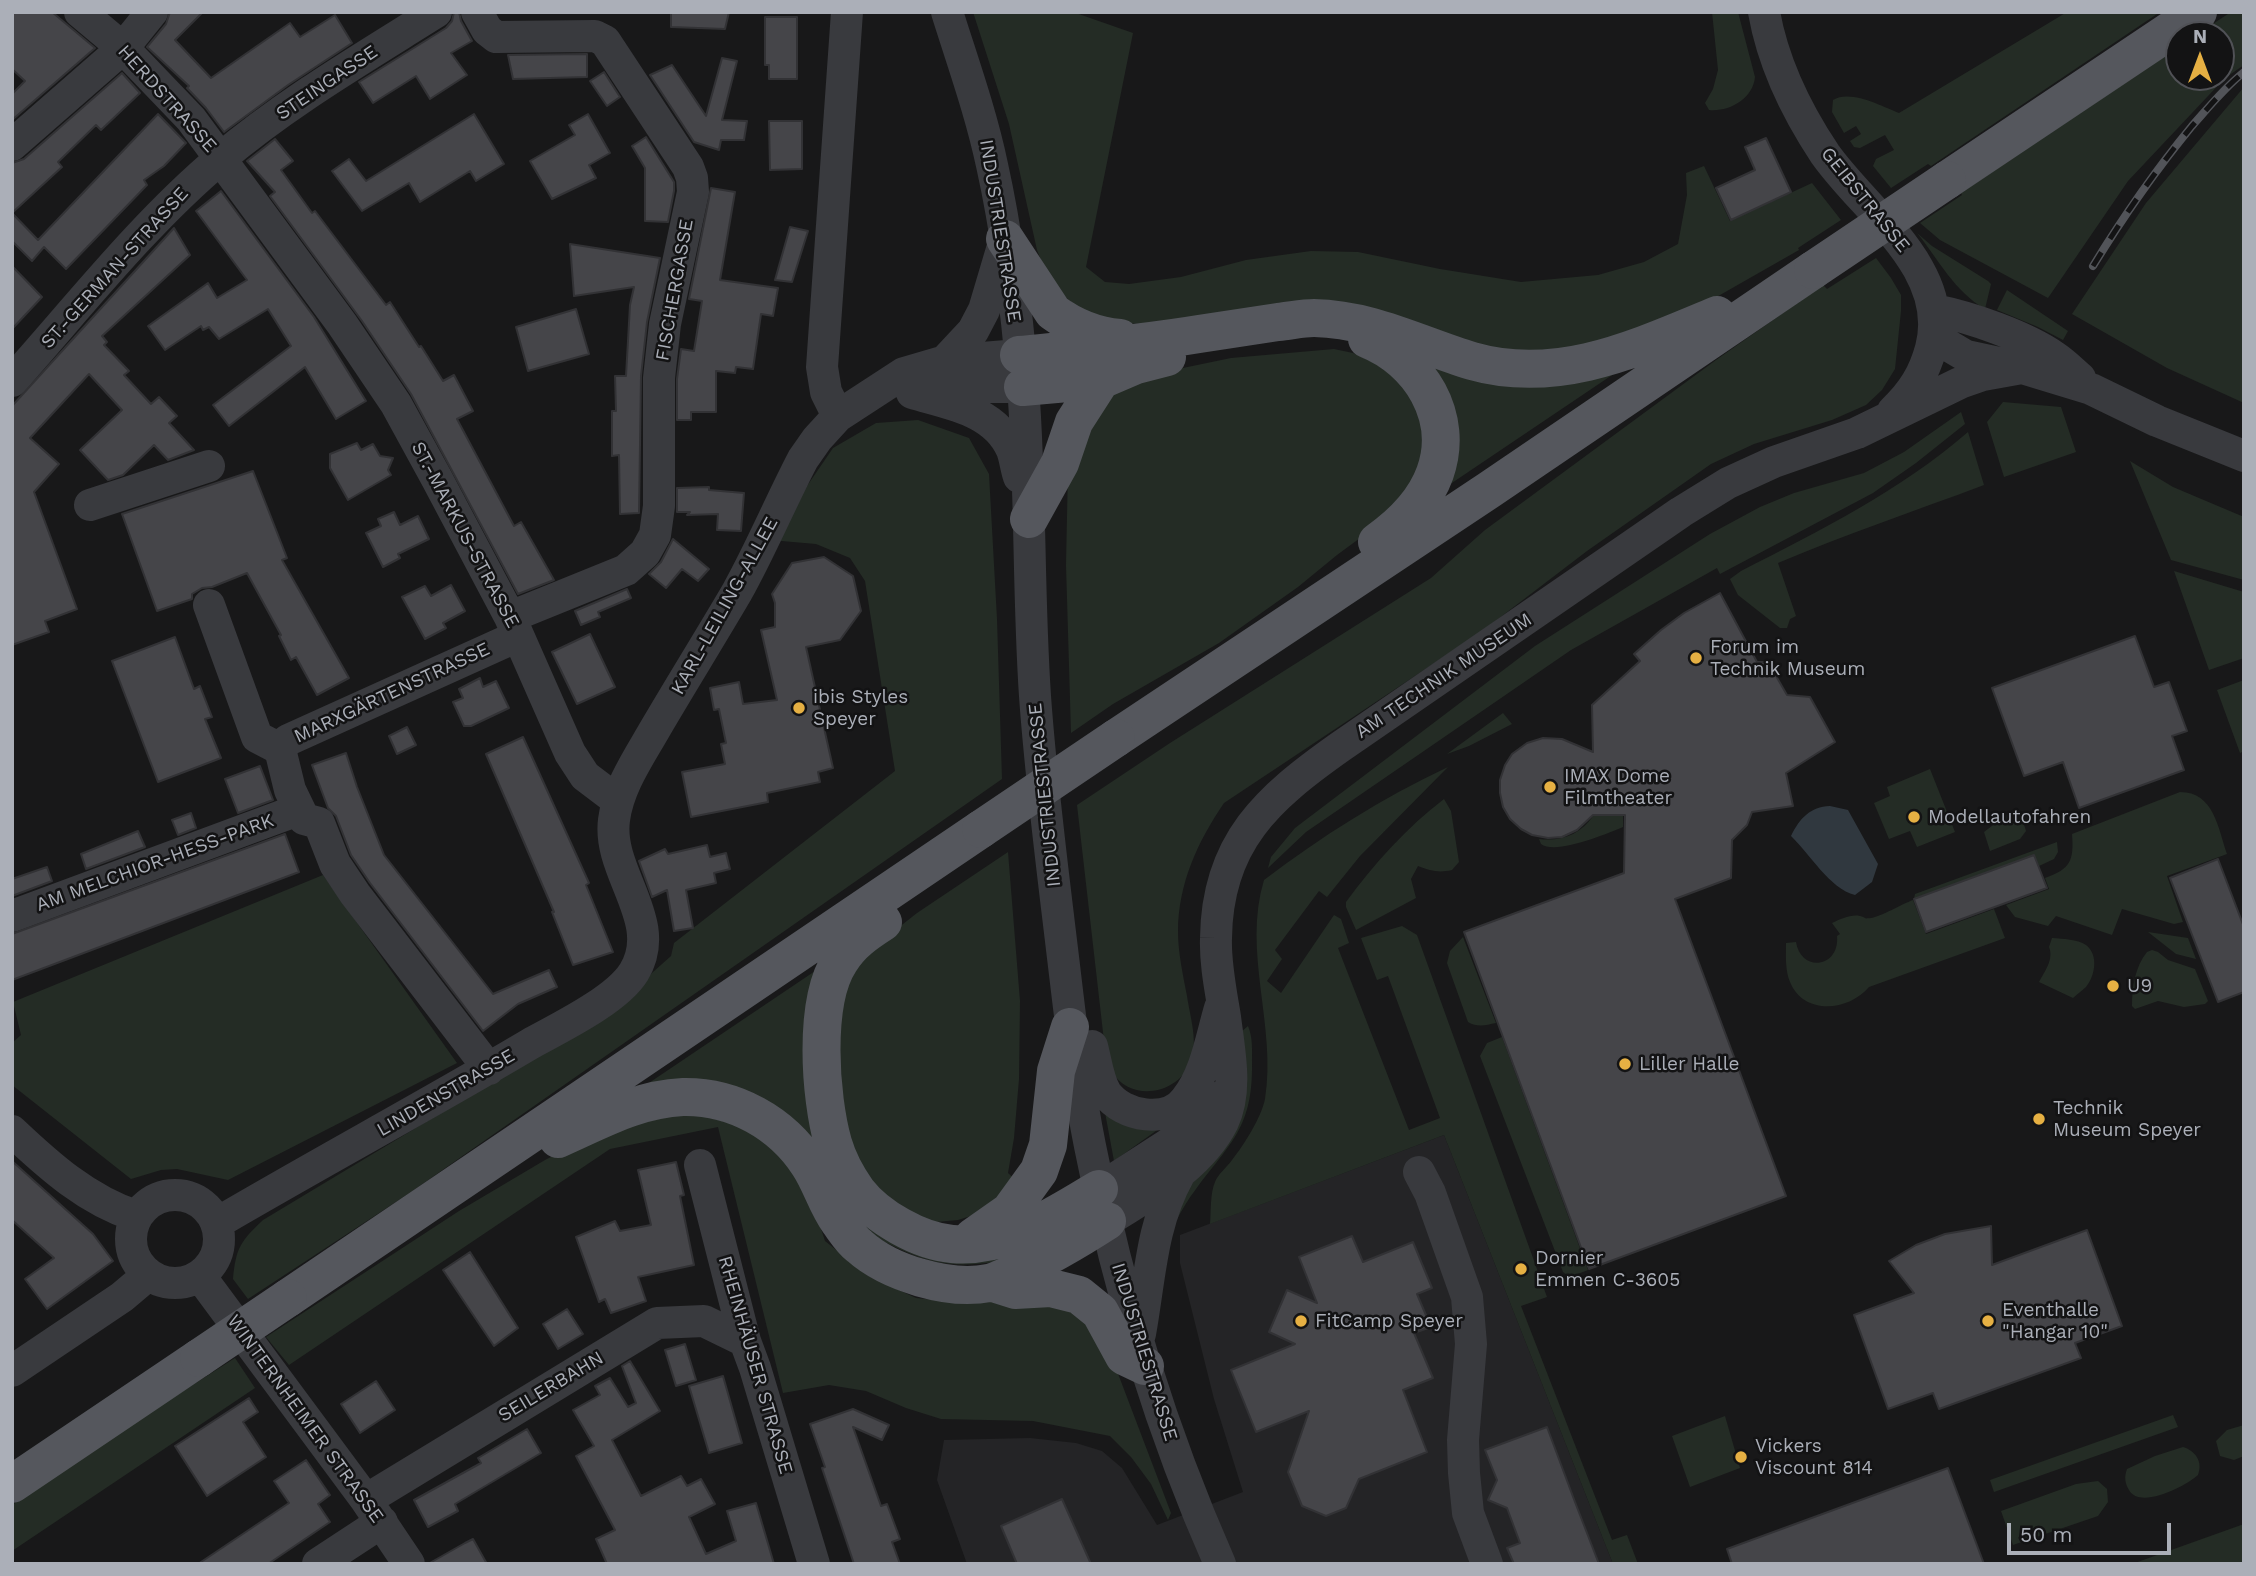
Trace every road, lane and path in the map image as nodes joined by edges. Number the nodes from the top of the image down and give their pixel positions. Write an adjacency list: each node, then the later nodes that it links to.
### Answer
1 (80, 12): 9 (street, HERDSTRASSE)
2 (152, 12): 9 (street)
3 (436, 12): 11 (street, STEINGASSE)
4 (477, 12): 31 (street, FISCHERGASSE)
5 (847, 12): 23 (street)
6 (947, 12): 12 (street, INDUSTRIESTRASSE)
7 (1763, 12): 14 (street, GEIBSTRASSE)
8 (2198, 12): 13 (main road, bridge)
9 (122, 48): 10 (street); 11 (street, HERDSTRASSE)
10 (12, 145)
11 (220, 158): 20 (street, ST.-GERMAN-STRASSE); 31 (street, ST.-MARKUS-STRASSE)
12 (1005, 239): 15 (main road); 16 (street); 18 (street, INDUSTRIESTRASSE)
13 (1802, 277): 15 (main road); 29 (main road)
14 (1934, 323): 17 (street); 21 (street); 24 (street, AM TECHNIK MUSEUM)
15 (1157, 341): 18 (main road)
16 (945, 361): 18 (street, KARL-LEILING-ALLEE); 23 (street, KARL-LEILING-ALLEE)
17 (2022, 368): 21 (street); 24 (street, AM TECHNIK MUSEUM)
18 (1021, 371): 19 (main road); 22 (street); 28 (street, INDUSTRIESTRASSE)
19 (1101, 380): 28 (main road); 29 (main road)
20 (12, 381)
21 (2091, 388): 25 (street)
22 (912, 393): 23 (street); 28 (street)
23 (849, 409): 33 (street, KARL-LEILING-ALLEE)
24 (1881, 421): 38 (street, AM TECHNIK MUSEUM)
25 (2244, 456)
26 (209, 466): 27 (street)
27 (90, 505)
28 (1029, 519): 37 (street, INDUSTRIESTRASSE)
29 (1335, 592): 35 (main road, bridge)
30 (209, 605): 32 (street)
31 (514, 626): 32 (street, MARXGÄRTENSTRASSE); 33 (street, ST.-MARKUS-STRASSE)
32 (280, 749): 34 (street, MARXGÄRTENSTRASSE)
33 (618, 800): 40 (street, LINDENSTRASSE)
34 (298, 810): 36 (street, AM MELCHIOR-HESS-PARK); 40 (street)
35 (969, 838): 43 (main road); 50 (main road)
36 (12, 916)
37 (1065, 977): 38 (street); 39 (street, INDUSTRIESTRASSE)
38 (1223, 997): 41 (street, AM TECHNIK MUSEUM)
39 (1070, 1027): 47 (street, INDUSTRIESTRASSE); 50 (main road)
40 (488, 1069): 49 (street, LINDENSTRASSE)
41 (1230, 1081): 46 (street, AM TECHNIK MUSEUM); 47 (street)
42 (12, 1131): 48 (street)
43 (492, 1160): 53 (main road); 57 (main road, bridge)
44 (700, 1165): 54 (street, RHEINHÄUSER STRASSE)
45 (1419, 1172): 63 (street)
46 (1180, 1173): 47 (street, AM TECHNIK MUSEUM); 55 (street)
47 (1103, 1205): 50 (main road); 53 (main road); 55 (street, INDUSTRIESTRASSE)
48 (136, 1216): 49 (street); 51 (street)
49 (217, 1223): 52 (street)
50 (964, 1244)
51 (148, 1275): 52 (street); 56 (street)
52 (200, 1276): 58 (street, WINTERNHEIMER STRASSE)
53 (990, 1283): 55 (main road)
54 (745, 1341): 58 (street, SEILERBAHN); 61 (street, RHEINHÄUSER STRASSE)
55 (1142, 1354): 62 (street, INDUSTRIESTRASSE)
56 (12, 1371)
57 (12, 1484)
58 (374, 1511): 59 (street, SEILERBAHN); 60 (street, WINTERNHEIMER STRASSE)
59 (318, 1564)
60 (409, 1564)
61 (814, 1564)
62 (1220, 1564)
63 (1487, 1564)

